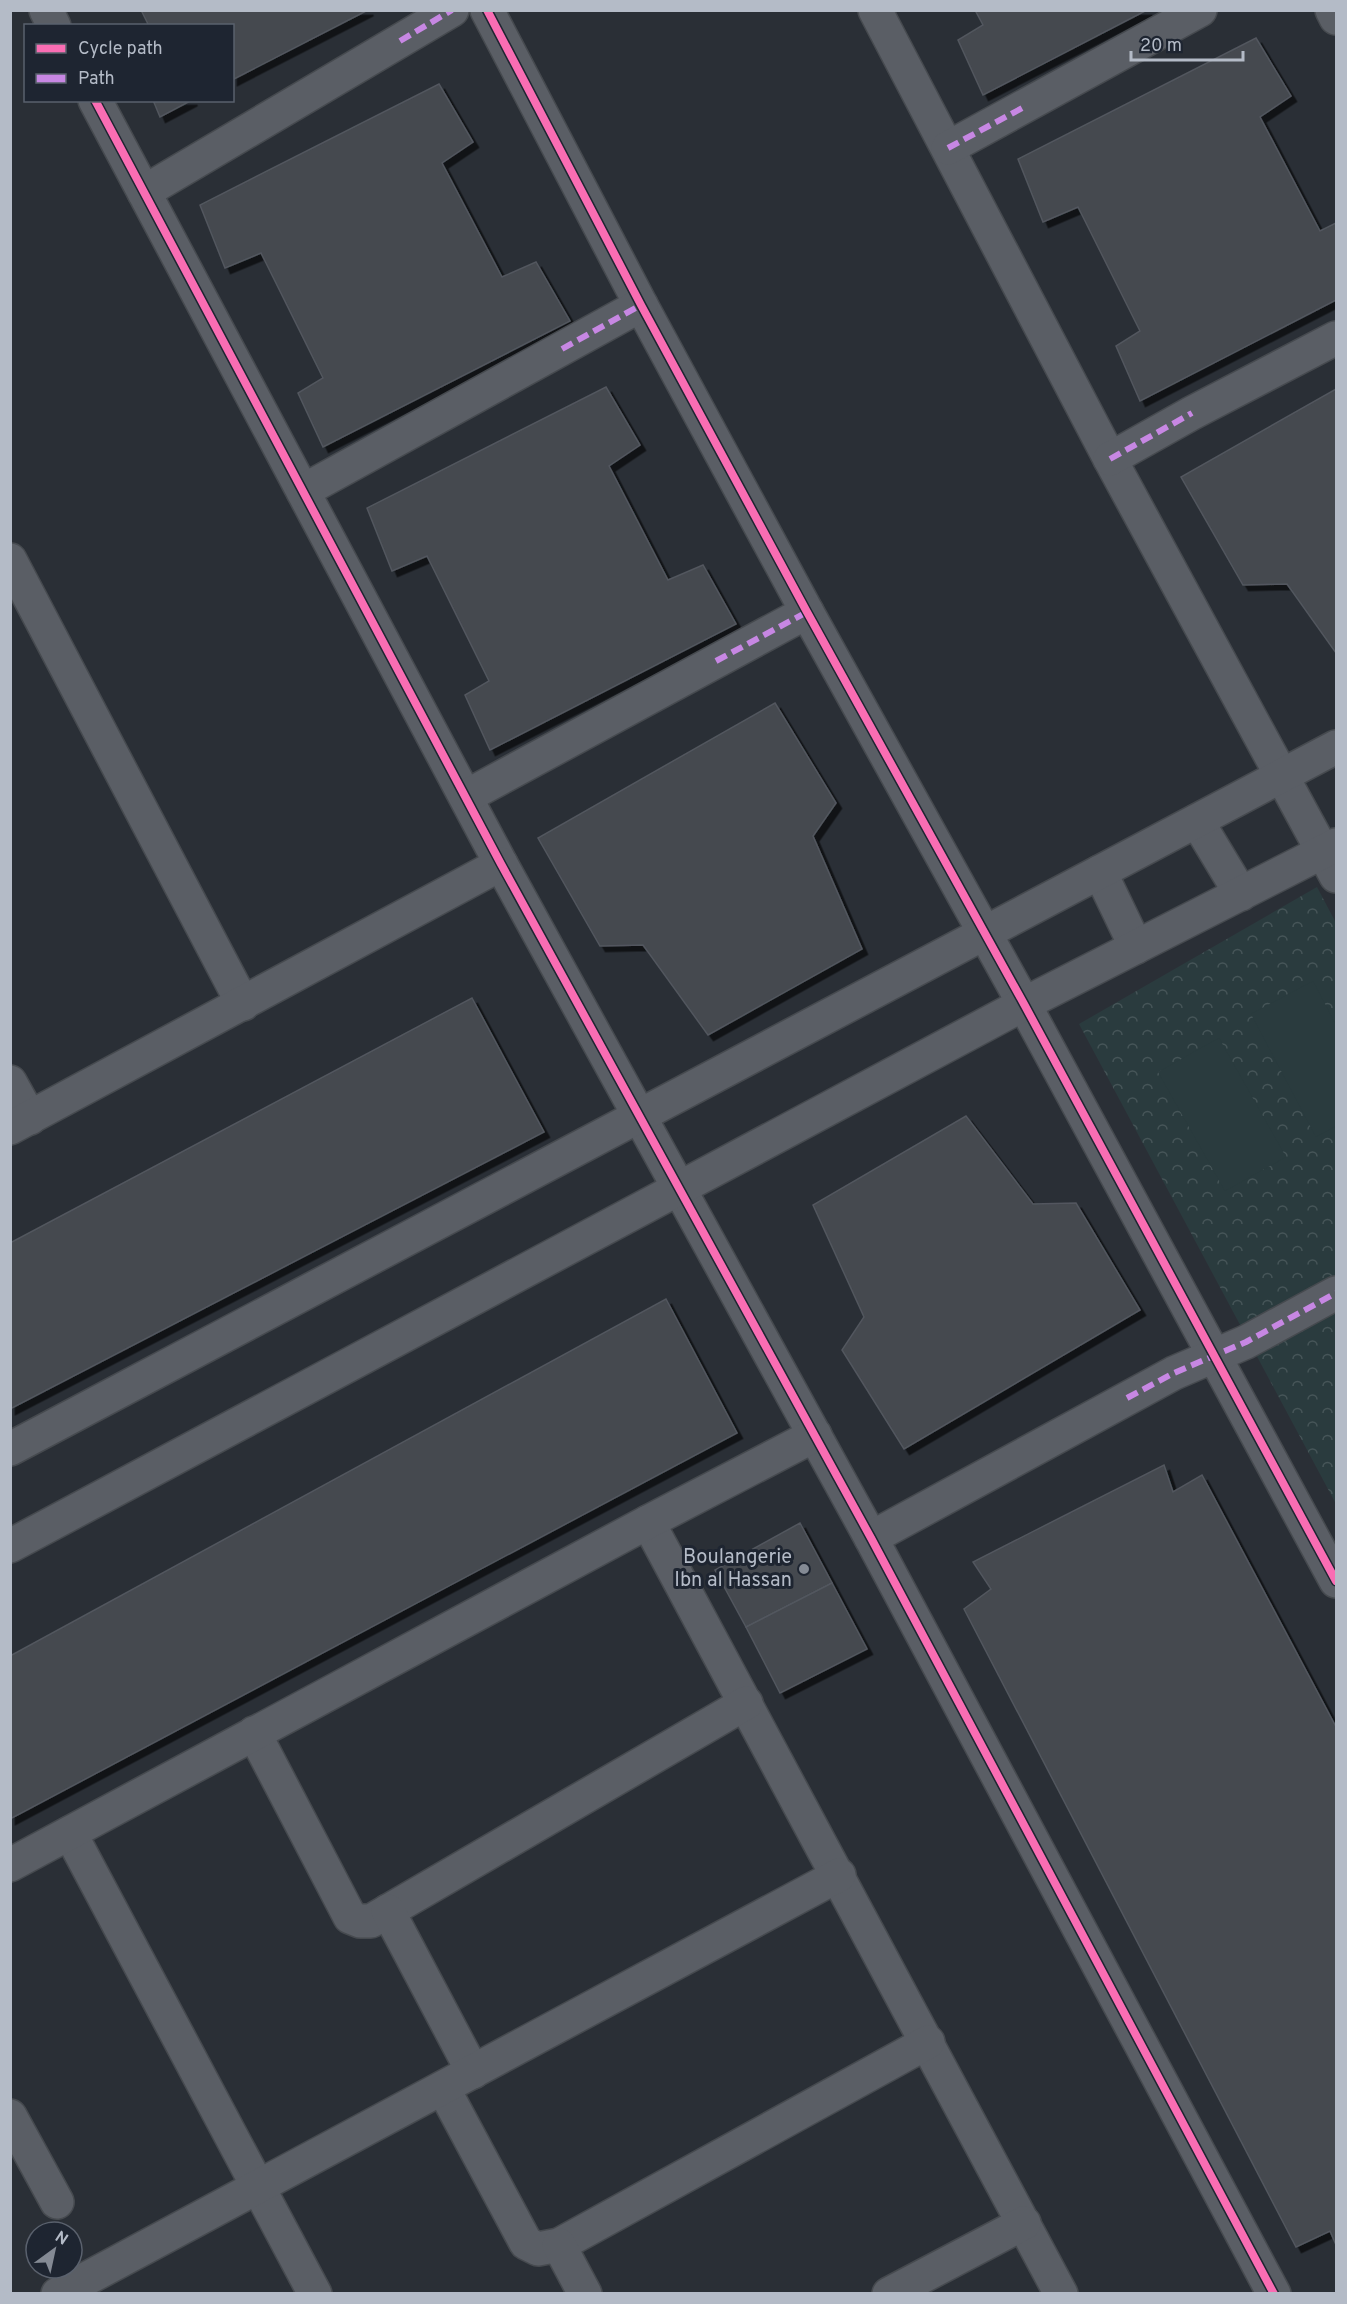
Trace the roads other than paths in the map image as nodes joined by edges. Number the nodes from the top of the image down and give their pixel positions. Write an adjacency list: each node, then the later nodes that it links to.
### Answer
1 (46, 10): 8 (street)
2 (452, 10): 11 (street)
3 (487, 10): 12 (street)
4 (875, 10): 10 (street)
5 (1200, 10): 10 (street)
6 (1332, 10): 7 (street)
7 (1336, 18)
8 (53, 24)
9 (95, 102): 11 (street)
10 (948, 148): 14 (street)
11 (144, 192): 15 (street)
12 (641, 305): 15 (street); 17 (street)
13 (1336, 338): 14 (street)
14 (1110, 459): 19 (street)
15 (303, 491): 20 (street)
16 (10, 560): 28 (street)
17 (807, 612): 20 (street); 26 (street)
18 (1336, 747): 19 (street)
19 (1282, 776): 21 (street); 22 (street)
20 (467, 796): 23 (street)
21 (1197, 821): 24 (street); 25 (street)
22 (1332, 858): 25 (street)
23 (501, 864): 28 (street); 31 (street)
24 (1100, 872): 26 (street); 27 (street)
25 (1241, 894): 27 (street)
26 (984, 932): 29 (street); 31 (street)
27 (1136, 947): 29 (street)
28 (243, 1004): 32 (street)
29 (1024, 1004): 33 (street); 35 (street)
30 (10, 1082): 32 (street)
31 (639, 1116): 33 (street); 37 (street)
32 (20, 1123)
33 (679, 1187): 36 (street); 40 (street)
34 (1336, 1293): 35 (street)
35 (1214, 1355): 39 (street); 41 (street)
36 (815, 1435): 38 (street); 39 (street)
37 (10, 1449)
38 (648, 1522): 42 (street); 43 (street)
39 (871, 1538): 62 (street)
40 (10, 1546)
41 (1336, 1581)
42 (746, 1703): 46 (street); 47 (street)
43 (254, 1733): 44 (street); 47 (street)
44 (70, 1833): 45 (street); 52 (street)
45 (10, 1865)
46 (839, 1875): 48 (street); 49 (street)
47 (388, 1911): 49 (street)
48 (928, 2042): 54 (street); 55 (street)
49 (473, 2072): 50 (street)
50 (443, 2088): 52 (street); 55 (street)
51 (10, 2116): 53 (street)
52 (259, 2188): 56 (street); 58 (street)
53 (57, 2202)
54 (1024, 2223): 60 (street); 61 (street)
55 (559, 2245): 59 (street)
56 (94, 2285): 57 (street)
57 (58, 2294)
58 (315, 2294)
59 (585, 2294)
60 (889, 2294)
61 (1061, 2294)
62 (1274, 2294)

